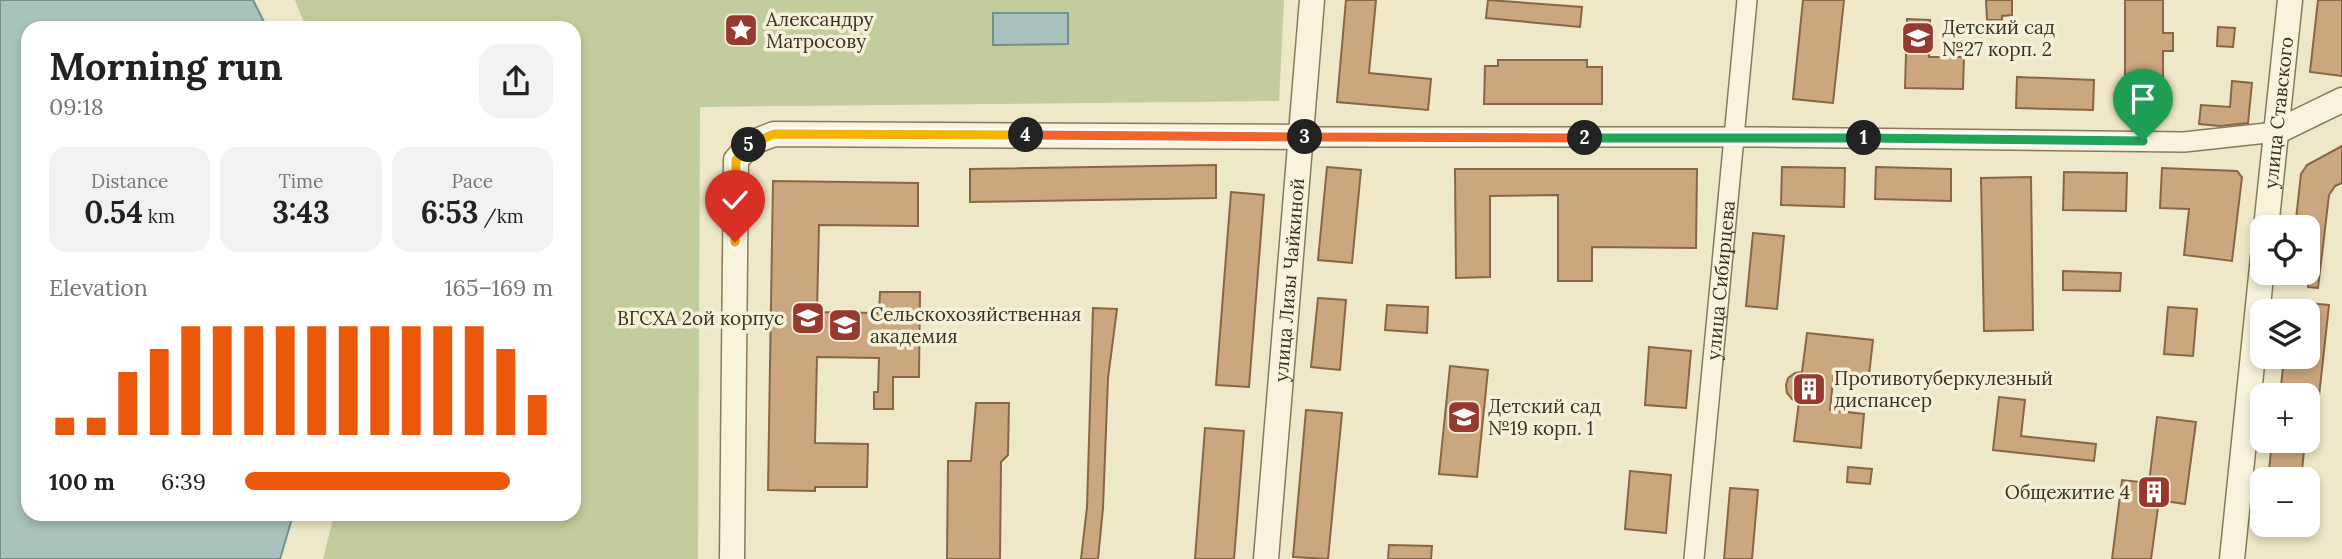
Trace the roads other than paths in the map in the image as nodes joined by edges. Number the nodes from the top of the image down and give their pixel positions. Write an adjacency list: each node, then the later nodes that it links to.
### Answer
1 (1312, 0): 6 (street, улица Лизы Чайкиной)
2 (1747, 0): 7 (street, улица Сибирцева)
3 (2290, 0): 5 (street, улица Ставского)
4 (2342, 100): 5 (street)
5 (2276, 132): 7 (street); 8 (street, улица Ставского)
6 (1301, 137): 7 (street); 10 (street); 11 (street, улица Лизы Чайкиной)
7 (1734, 137): 12 (street, улица Сибирцева)
8 (2267, 215)
9 (2260, 285): 13 (street)
10 (732, 559)
11 (1266, 559)
12 (1694, 559)
13 (2232, 559)

